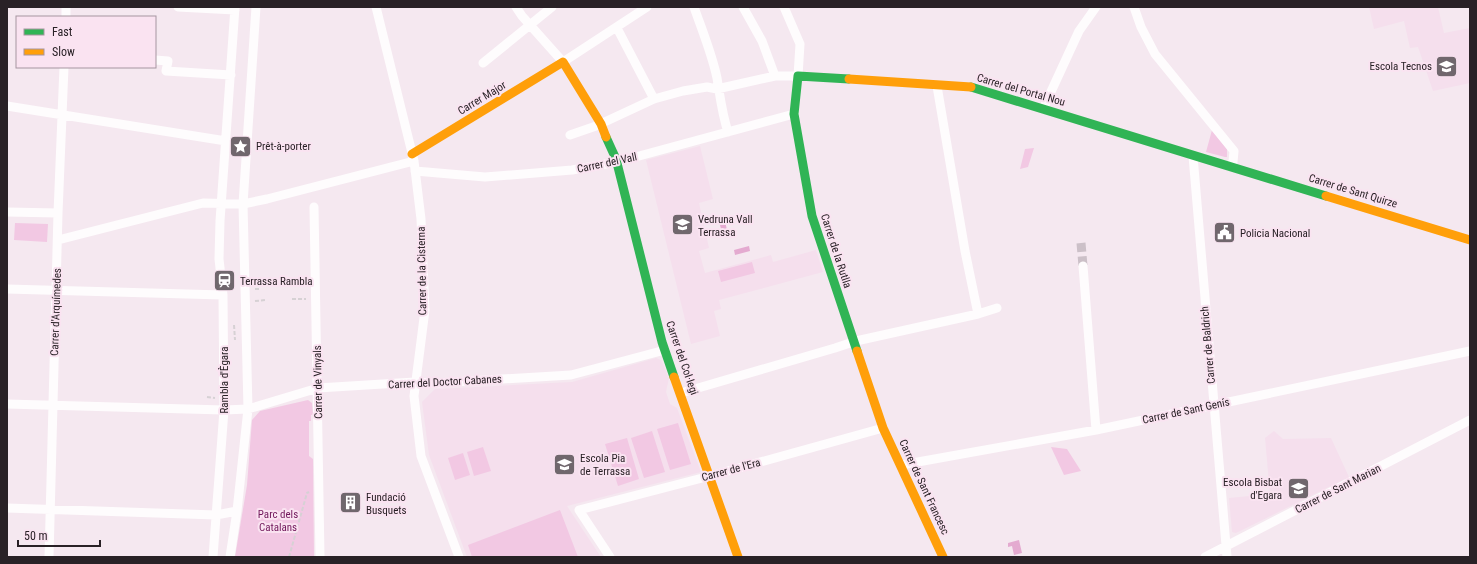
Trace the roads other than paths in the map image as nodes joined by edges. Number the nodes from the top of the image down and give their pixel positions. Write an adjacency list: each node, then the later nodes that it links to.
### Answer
1 (178, 7): 12 (street)
2 (256, 7): 39 (street, Rambla d'Ègara)
3 (376, 7): 34 (street, Carrer de la Cisterna)
4 (516, 7): 13 (street)
5 (552, 7): 13 (street)
6 (647, 7): 14 (street, Carrer Major)
7 (694, 7): 23 (street)
8 (743, 7): 20 (street)
9 (784, 7): 21 (street)
10 (1096, 7): 26 (street)
11 (1134, 7): 36 (street)
12 (235, 8): 19 (street, Rambla d'Ègara)
13 (530, 25): 16 (street); 17 (street)
14 (617, 28): 17 (street, Carrer Major); 24 (street)
15 (156, 60): 19 (street)
16 (483, 63)
17 (564, 66): 29 (street, Carrer del Col·legi); 34 (street, Carrer Major)
18 (64, 68): 27 (street, Carrer d'Arquímedes)
19 (231, 75): 32 (street, Rambla d'Ègara)
20 (775, 76): 21 (street); 23 (street)
21 (798, 76): 22 (street, Carrer del Portal Nou); 28 (street, Carrer de la Rutlla)
22 (938, 86): 26 (street, Carrer del Portal Nou); 50 (street)
23 (717, 89): 24 (street); 30 (street)
24 (654, 99): 29 (street)
25 (7, 106): 27 (street)
26 (1043, 109): 33 (street, Carrer del Portal Nou)
27 (62, 114): 32 (street); 42 (street, Carrer d'Arquímedes)
28 (794, 114): 30 (street, Carrer del Vall); 51 (street, Carrer de la Rutlla)
29 (601, 124): 31 (street); 35 (street, Carrer del Col·legi)
30 (728, 132): 35 (street, Carrer del Vall)
31 (570, 135)
32 (226, 141): 38 (street, Rambla d'Ègara)
33 (1193, 156): 36 (street, Carrer del Portal Nou); 59 (street, Carrer de Baldrich)
34 (413, 157): 37 (street, Carrer de la Cisterna); 39 (street)
35 (617, 162): 37 (street, Carrer del Vall); 52 (street, Carrer del Col·legi)
36 (1230, 166): 44 (street, Carrer de Sant Quirze)
37 (416, 171): 54 (street, Carrer de la Cisterna)
38 (221, 203): 39 (street); 43 (street); 48 (street, Rambla d'Ègara)
39 (242, 204): 60 (street, Rambla d'Ègara)
40 (314, 207): 55 (street, Carrer de Vinyals)
41 (7, 212): 42 (street)
42 (58, 213): 43 (street, Carrer d'Arquímedes)
43 (58, 240): 47 (street, Carrer d'Arquímedes)
44 (1470, 240)
45 (1083, 266): 64 (street)
46 (9, 289): 47 (street)
47 (56, 290): 48 (street); 58 (street, Carrer d'Arquímedes)
48 (223, 295): 61 (street, Rambla d'Ègara)
49 (997, 308): 50 (street)
50 (978, 314): 51 (street)
51 (854, 342): 56 (street); 63 (street, Carrer de la Rutlla)
52 (665, 350): 54 (street, Carrer del Doctor Cabanes); 56 (street, Carrer del Col·legi)
53 (1470, 352): 59 (street, Carrer de Sant Genís)
54 (415, 382): 55 (street, Carrer del Doctor Cabanes); 76 (street, Carrer de la Cisterna)
55 (318, 388): 60 (street, Carrer del Doctor Cabanes); 75 (street, Carrer de Vinyals)
56 (681, 395): 66 (street, Carrer del Col·legi)
57 (7, 404): 58 (street, Carrer del Doctor Cabanes)
58 (53, 405): 61 (street, Carrer del Doctor Cabanes); 68 (street, Carrer d'Arquímedes)
59 (1214, 405): 64 (street, Carrer de Sant Genís); 71 (street, Carrer de Baldrich)
60 (248, 409): 61 (street, Carrer del Doctor Cabanes); 69 (street, Rambla d'Ègara)
61 (224, 410): 70 (street, Rambla d'Ègara)
62 (1470, 420): 71 (street, Carrer de Sant Marian)
63 (883, 428): 65 (street, Carrer de Sant Francesc); 66 (street, Carrer de l'Era)
64 (1096, 430): 65 (street, Carrer de Sant Genís)
65 (901, 465): 79 (street, Carrer de Sant Francesc)
66 (710, 476): 77 (street, Carrer de l'Era); 78 (street, Carrer del Col·legi)
67 (7, 508): 68 (street)
68 (51, 509): 70 (street); 72 (street, Carrer d'Arquímedes)
69 (237, 511): 70 (street); 74 (street, Rambla d'Ègara)
70 (216, 515): 73 (street, Rambla d'Ègara)
71 (1227, 546): 80 (street, Carrer de Sant Marian); 81 (street, Carrer de Baldrich)
72 (49, 557)
73 (213, 557)
74 (230, 557)
75 (320, 557)
76 (459, 557)
77 (610, 557)
78 (738, 557)
79 (943, 557)
80 (1205, 557)
81 (1228, 557)

